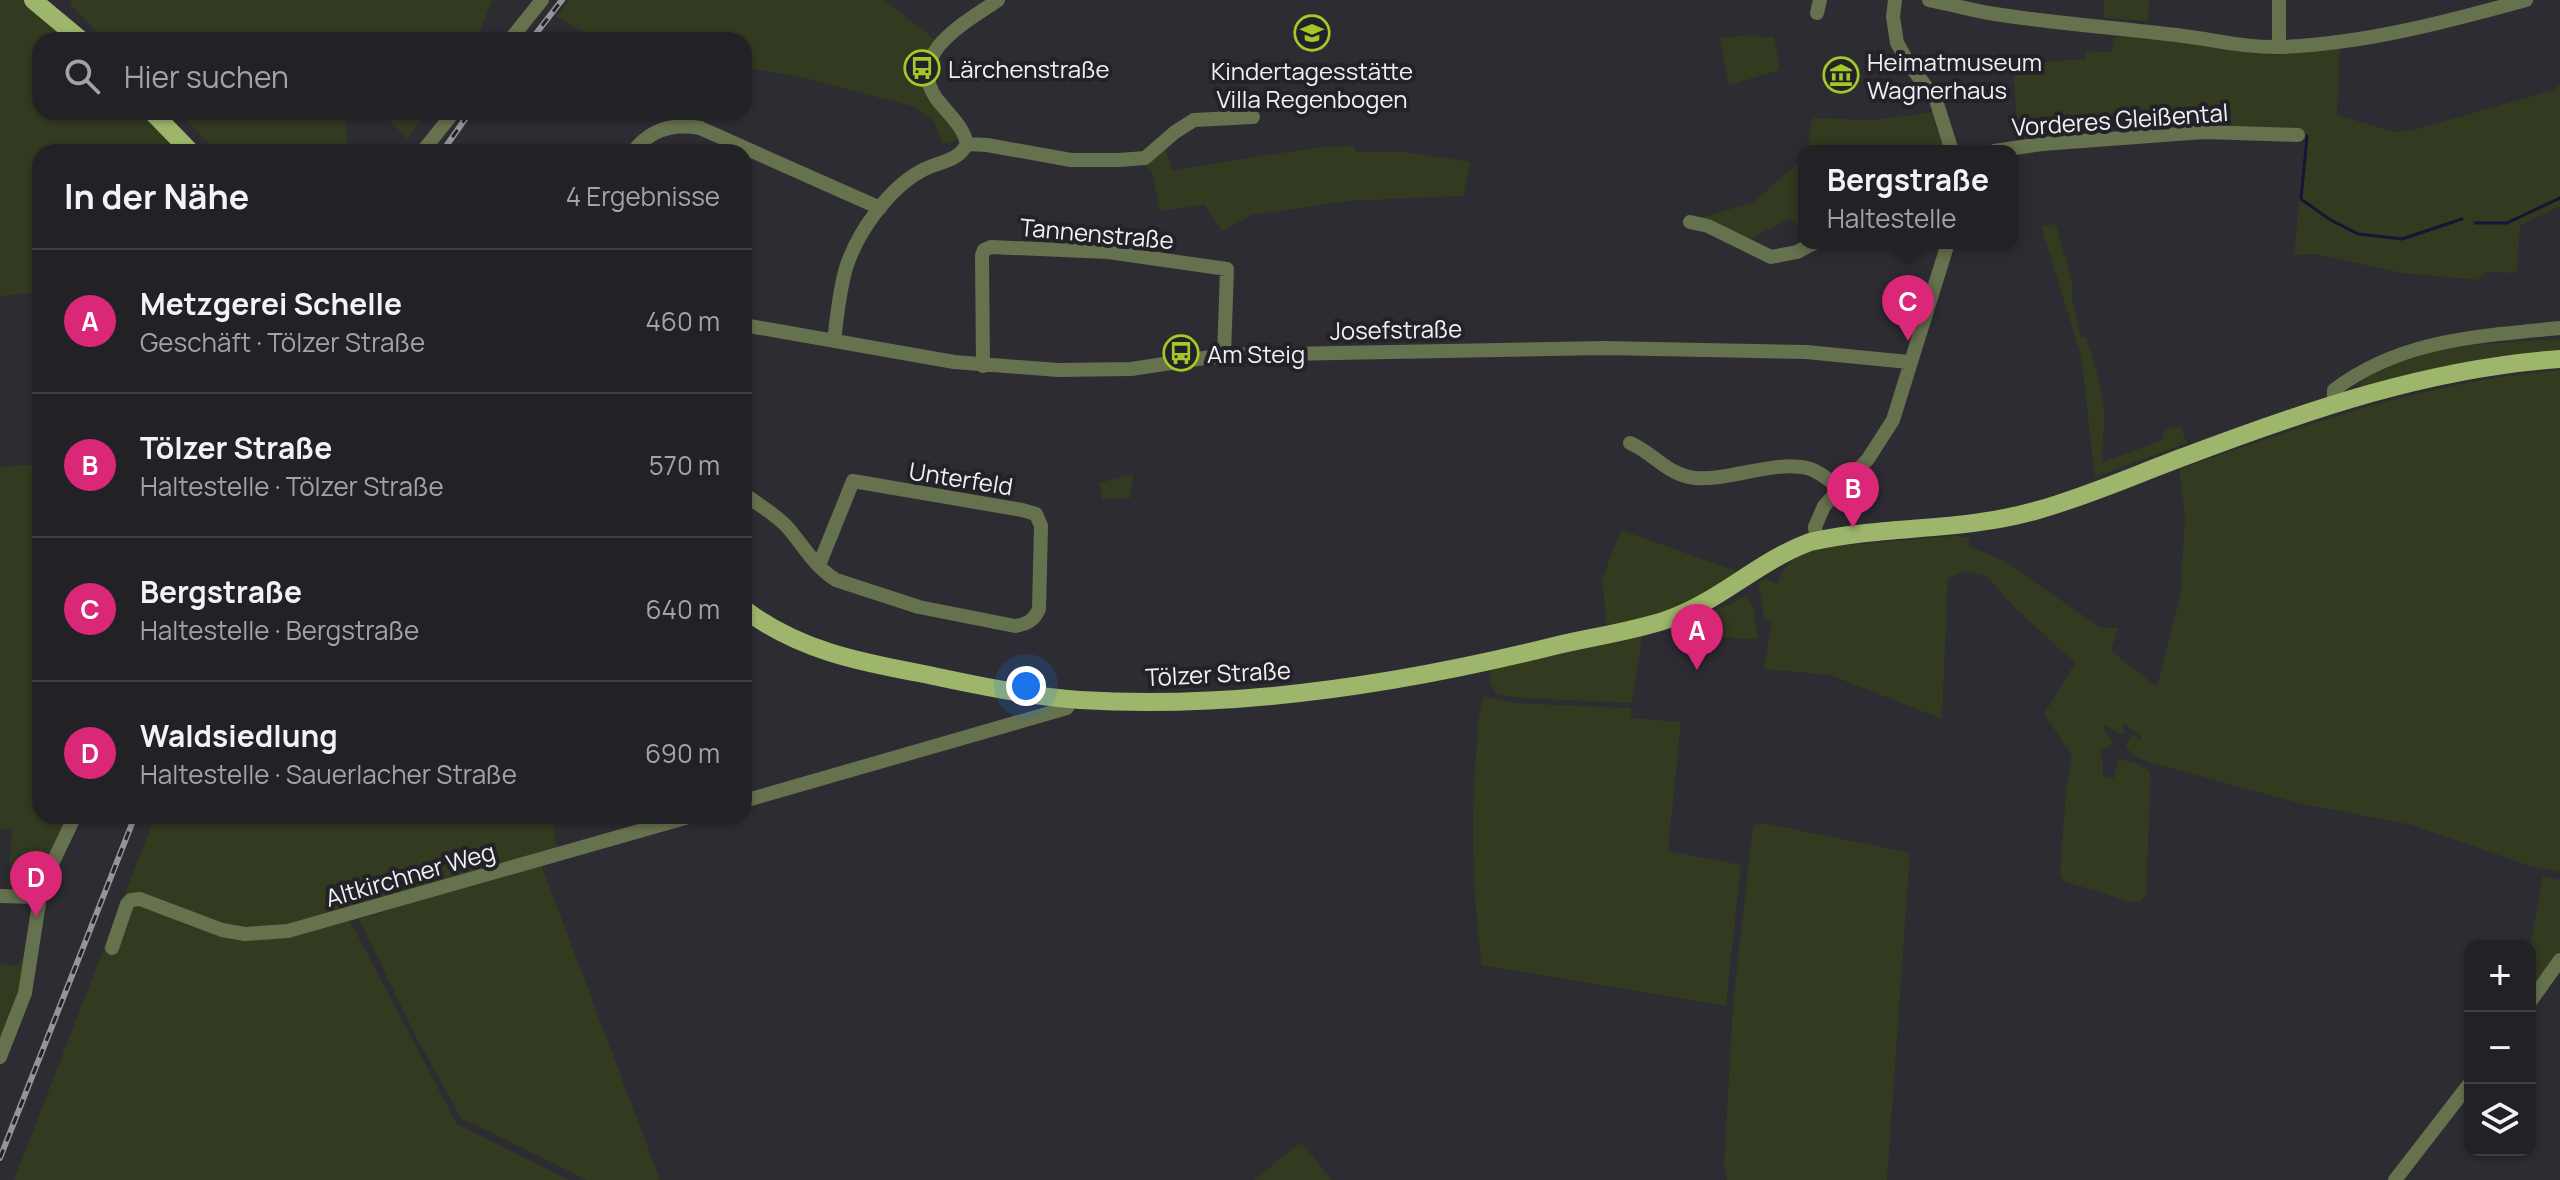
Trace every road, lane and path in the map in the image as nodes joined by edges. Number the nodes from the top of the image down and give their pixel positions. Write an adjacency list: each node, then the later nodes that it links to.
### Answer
1 (33, 0): 8 (main road)
2 (542, 0): 9 (street)
3 (998, 0): 19 (street)
4 (1895, 0): 20 (street)
5 (1929, 0): 10 (street)
6 (2279, 0): 10 (street)
7 (2526, 0): 10 (street)
8 (71, 32)
9 (516, 32)
10 (2279, 47)
11 (1253, 117): 19 (street)
12 (160, 120): 15 (main road)
13 (448, 120): 16 (street)
14 (2298, 135): 21 (street, Vorderes Gleißental)
15 (183, 144)
16 (428, 144)
17 (642, 144): 18 (street)
18 (736, 144)
19 (967, 144): 23 (street)
20 (1950, 145)
21 (2018, 148)
22 (752, 151): 23 (street)
23 (880, 208): 29 (street)
24 (1690, 222): 25 (street)
25 (1803, 249)
26 (1946, 249): 32 (street)
27 (752, 326): 29 (street, Josefstraße)
28 (2560, 328): 34 (street, Tölzer Straße)
29 (834, 341): 33 (street, Josefstraße)
30 (1224, 355): 32 (street, Josefstraße); 33 (street, Josefstraße); 33 (street, Tannenstraße)
31 (2560, 359): 34 (main road, Tölzer Straße)
32 (1909, 362): 36 (street)
33 (983, 366)
34 (2334, 402): 38 (main road, Tölzer Straße)
35 (1630, 443): 36 (street)
36 (1839, 488): 38 (street)
37 (752, 500): 39 (street)
38 (1817, 541): 41 (main road, Tölzer Straße)
39 (819, 565): 39 (street, Unterfeld)
40 (752, 614): 41 (main road, Tölzer Straße)
41 (1071, 699): 42 (street)
42 (752, 799)
43 (71, 824): 46 (street)
44 (664, 824): 47 (street, Altkirchner Weg)
45 (0, 896): 46 (street)
46 (40, 897): 50 (street)
47 (112, 948)
48 (2560, 960): 49 (street)
49 (2536, 994)
50 (0, 1057)
51 (2469, 1084): 52 (street)
52 (2395, 1180)

